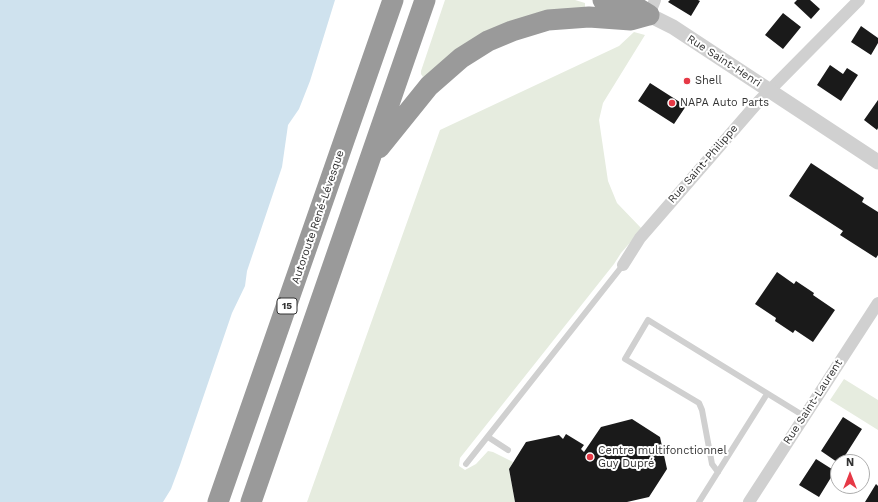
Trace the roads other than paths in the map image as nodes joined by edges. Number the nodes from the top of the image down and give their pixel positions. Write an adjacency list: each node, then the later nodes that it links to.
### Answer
1 (393, 0): 17 (highway, Autoroute René-Lévesque / 15)
2 (425, 0): 7 (highway)
3 (603, 0): 5 (highway)
4 (859, 0): 6 (street, Rue Saint-Philippe)
5 (652, 7): 6 (street, Rue Saint-Henri); 7 (highway)
6 (769, 90): 8 (street, Rue Saint-Henri); 9 (street, Rue Saint-Philippe)
7 (369, 160): 18 (highway)
8 (878, 162)
9 (622, 265): 13 (lane)
10 (878, 303): 12 (street, Rue Saint-Laurent)
11 (767, 394): 12 (lane); 16 (lane); 16 (lane)
12 (804, 416): 20 (street, Rue Saint-Laurent)
13 (488, 437): 14 (lane); 15 (lane)
14 (508, 450)
15 (466, 464)
16 (718, 472): 19 (lane)
17 (218, 502)
18 (250, 502)
19 (699, 502)
20 (749, 502)

